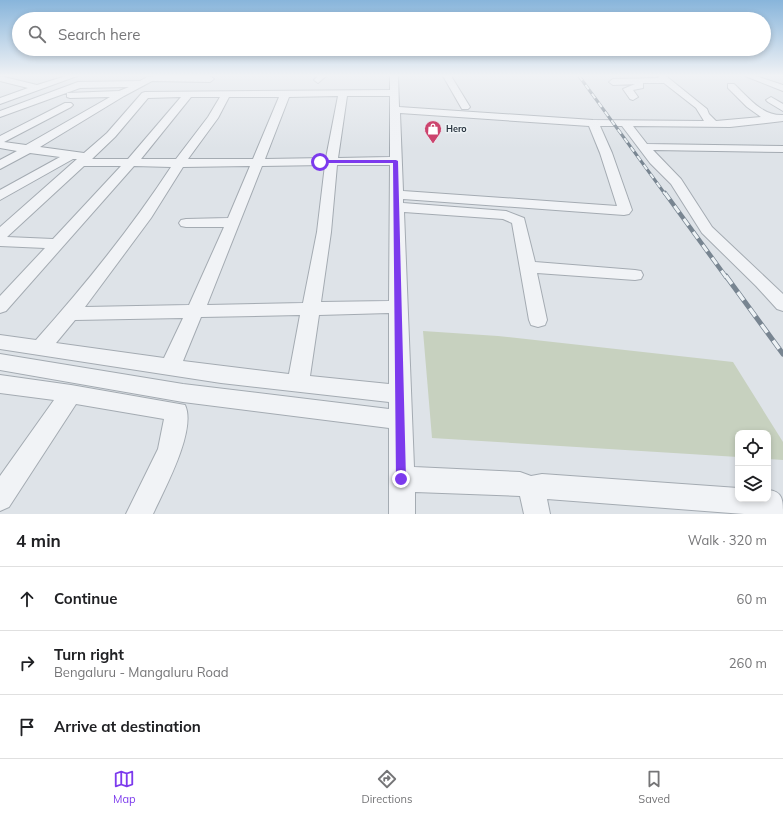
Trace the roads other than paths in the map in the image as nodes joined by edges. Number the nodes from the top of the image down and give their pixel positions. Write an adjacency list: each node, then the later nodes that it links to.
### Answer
1 (38, 100): 20 (street)
2 (90, 100): 14 (street)
3 (113, 100): 16 (street)
4 (136, 100): 34 (street)
5 (184, 100): 36 (street)
6 (223, 100): 39 (street)
7 (283, 100): 37 (street)
8 (342, 100): 38 (street)
9 (383, 100): 13 (street)
10 (461, 100): 17 (street)
11 (692, 100): 28 (street)
12 (745, 100): 21 (street)
13 (395, 102): 25 (street); 35 (street)
14 (74, 103): 15 (street); 16 (street); 24 (street)
15 (43, 105)
16 (103, 106): 32 (street)
17 (465, 107)
18 (783, 108): 22 (street)
19 (651, 113): 27 (street)
20 (0, 114)
21 (769, 118): 22 (street); 28 (street)
22 (783, 118)
23 (17, 119): 24 (street)
24 (40, 119): 29 (street)
25 (593, 123): 26 (street); 42 (street)
26 (626, 124): 27 (street); 31 (street)
27 (658, 124): 28 (street)
28 (713, 124)
29 (0, 140)
30 (0, 145): 32 (street)
31 (646, 147): 33 (street); 50 (street)
32 (29, 149): 34 (street); 40 (street)
33 (783, 149)
34 (80, 158): 36 (street); 41 (street); 45 (street)
35 (396, 161): 38 (street); 42 (street)
36 (132, 162): 39 (street); 47 (street)
37 (257, 162): 38 (street); 39 (street); 43 (street)
38 (331, 162): 53 (street)
39 (179, 163): 55 (street)
40 (0, 165)
41 (0, 196)
42 (397, 201): 48 (street); 51 (street)
43 (233, 222): 44 (street); 54 (street)
44 (186, 223)
45 (0, 235)
46 (0, 241): 47 (street)
47 (59, 244): 52 (street)
48 (528, 267): 49 (street); 56 (street)
49 (635, 275)
50 (781, 301)
51 (399, 307): 53 (street); 64 (street)
52 (0, 308)
53 (309, 309): 54 (street); 61 (street)
54 (194, 312): 55 (street); 60 (street)
55 (70, 314): 58 (street)
56 (538, 320)
57 (0, 342): 58 (street)
58 (41, 348): 60 (street)
59 (0, 362): 65 (street)
60 (170, 368): 61 (street)
61 (298, 383): 64 (street)
62 (0, 384): 63 (street)
63 (71, 394): 68 (street); 69 (street)
64 (399, 394): 65 (street)
65 (401, 420): 66 (street)
66 (401, 479): 67 (street); 70 (street)
67 (531, 488): 71 (street); 72 (street)
68 (0, 498)
69 (139, 514)
70 (402, 514)
71 (537, 514)
72 (777, 514)

